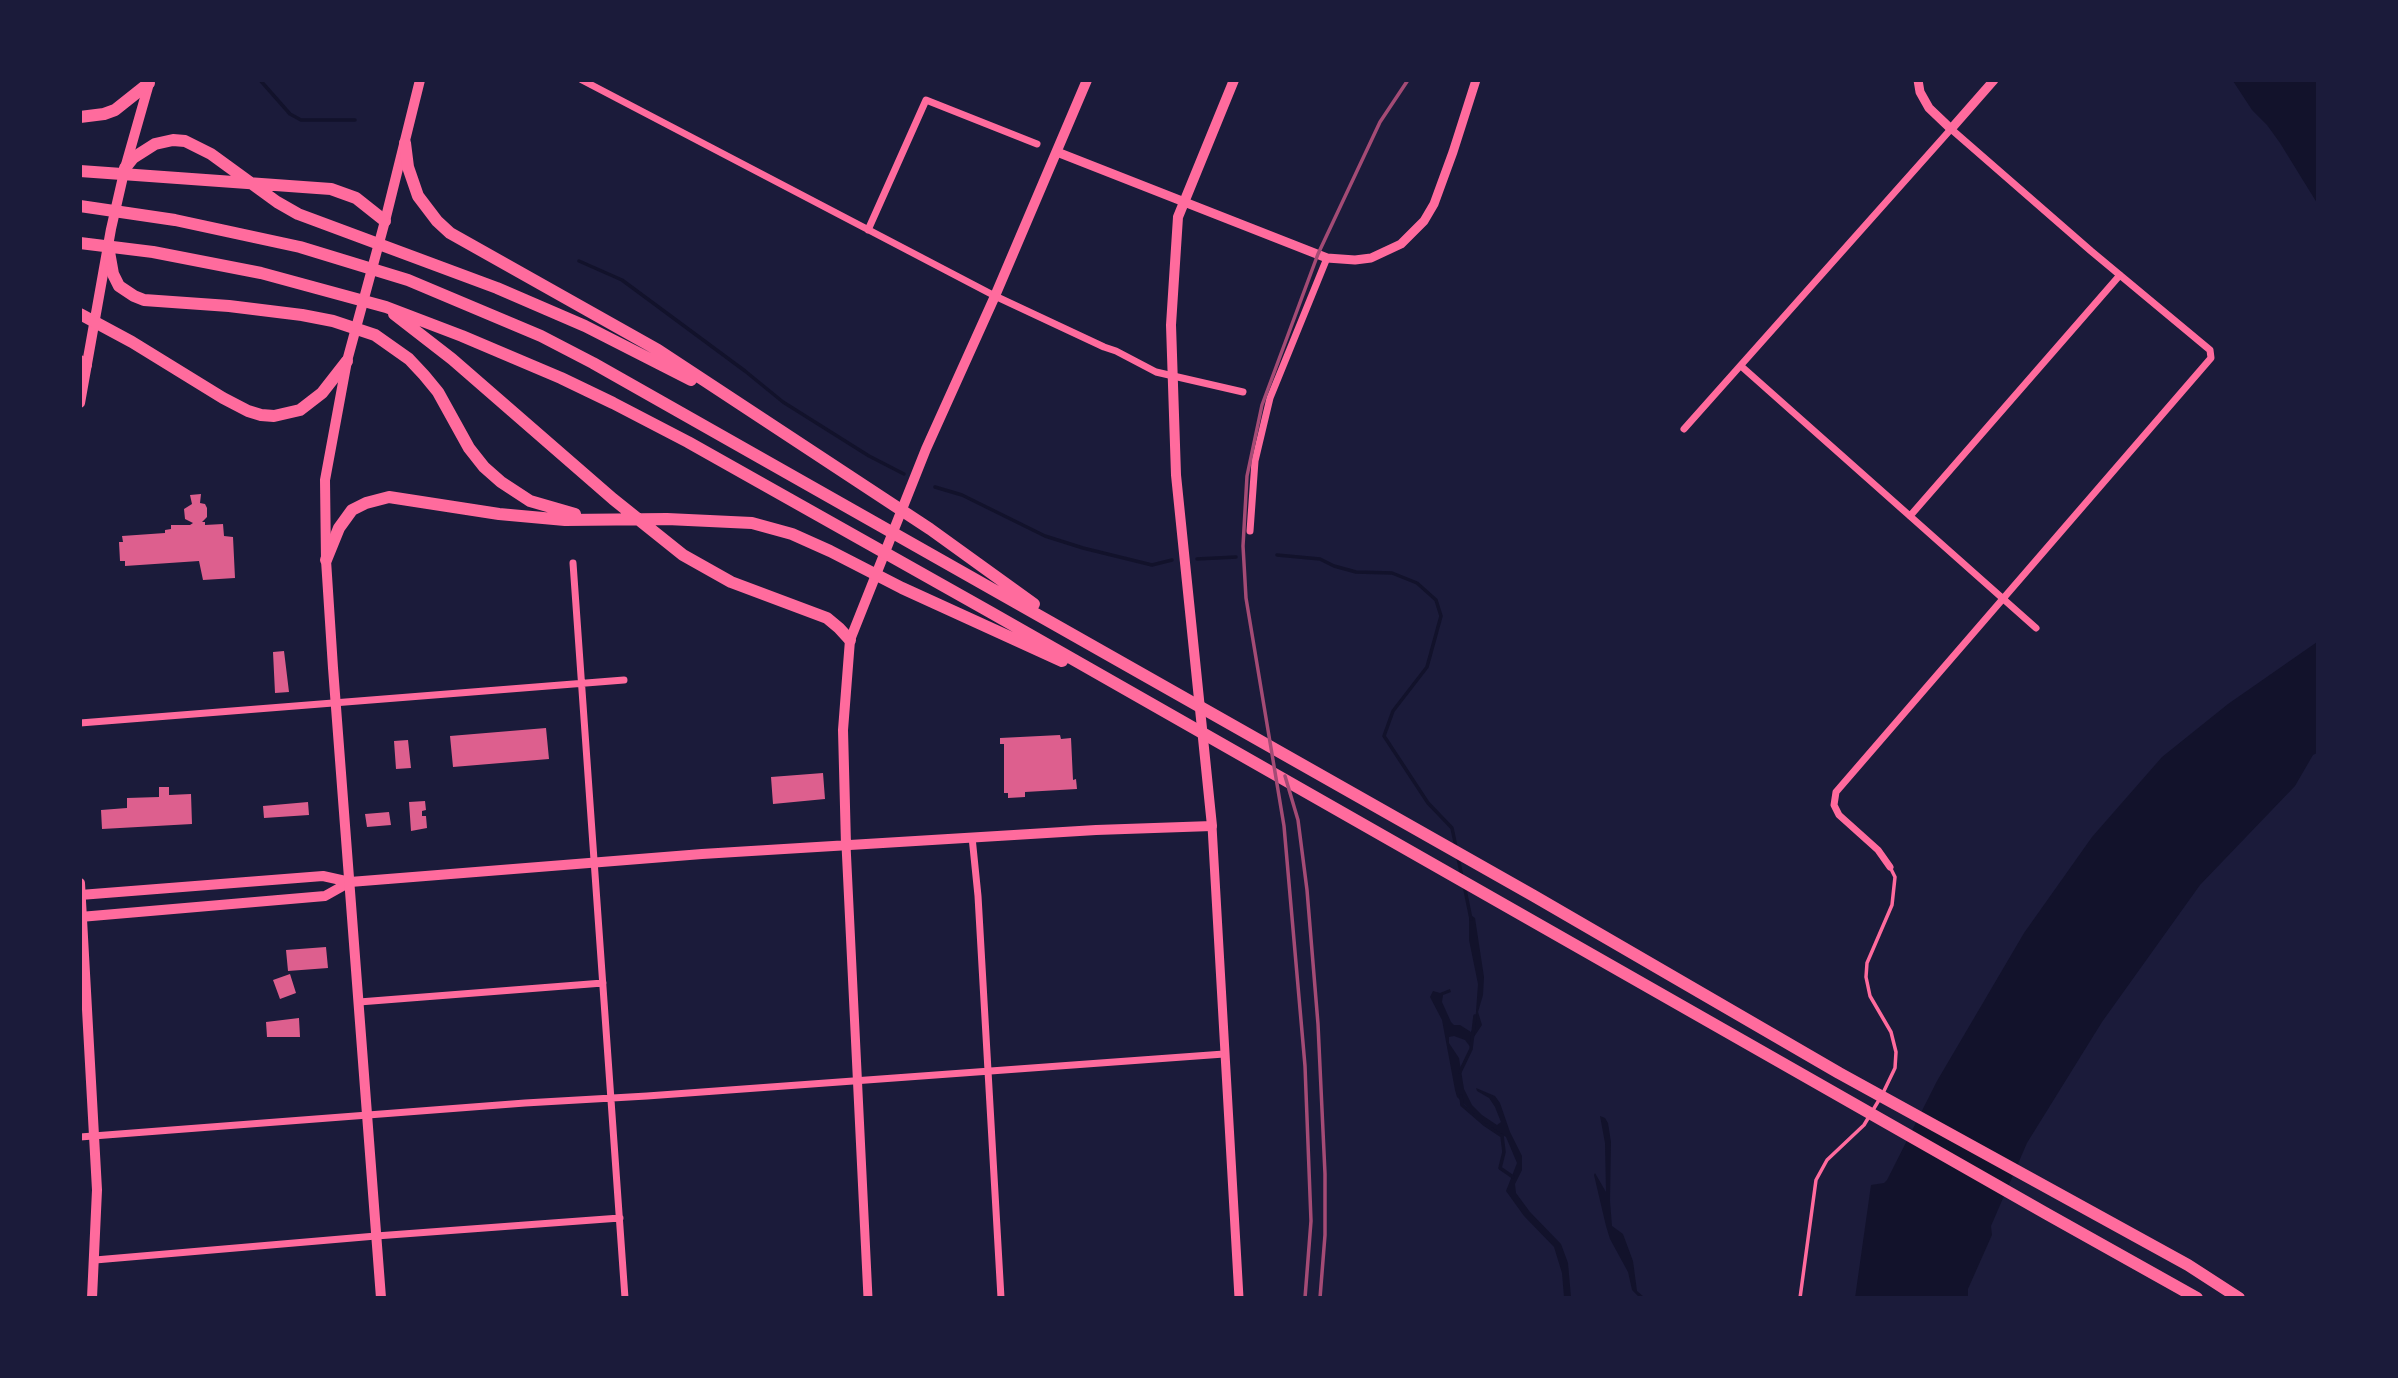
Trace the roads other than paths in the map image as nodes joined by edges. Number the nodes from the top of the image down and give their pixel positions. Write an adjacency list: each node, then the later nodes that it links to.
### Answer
1 (420, 80): 11 (main road)
2 (582, 80): 19 (street)
3 (1087, 80): 13 (main road)
4 (1234, 80): 16 (main road)
5 (1476, 80): 22 (street)
6 (1918, 80): 10 (street)
7 (149, 82): 9 (highway); 14 (main road)
8 (1992, 82): 10 (street)
9 (80, 117)
10 (1951, 129): 23 (street); 29 (street)
11 (405, 143): 18 (main road); 33 (highway)
12 (1037, 144): 19 (street)
13 (1057, 152): 16 (street); 24 (main road)
14 (125, 168): 21 (main road); 33 (highway)
15 (83, 171): 18 (highway)
16 (1182, 201): 22 (street); 30 (main road)
17 (86, 207): 42 (highway)
18 (385, 220): 27 (main road)
19 (868, 230): 24 (street)
20 (83, 244): 25 (highway)
21 (108, 246): 28 (main road); 36 (highway)
22 (1326, 258): 37 (street)
23 (2120, 275): 35 (street); 40 (street)
24 (995, 296): 30 (street); 43 (main road)
25 (386, 307): 43 (highway); 46 (highway)
26 (80, 314): 27 (highway)
27 (347, 361): 38 (main road)
28 (83, 363): 32 (main road)
29 (1741, 366): 34 (street); 35 (street)
30 (1172, 377): 31 (street); 49 (main road)
31 (1243, 392)
32 (81, 401)
33 (756, 415): 42 (highway)
34 (1684, 429)
35 (1910, 516): 40 (street)
36 (607, 518): 38 (highway); 46 (highway)
37 (1250, 531)
38 (326, 560): 47 (main road)
39 (573, 562): 45 (street)
40 (2004, 598): 41 (street); 53 (street)
41 (2036, 628)
42 (1082, 639): 78 (highway)
43 (850, 640): 51 (main road)
44 (624, 680): 45 (street)
45 (581, 683): 47 (street); 52 (street)
46 (1134, 694): 77 (highway)
47 (336, 702): 48 (street); 54 (main road)
48 (80, 723)
49 (1212, 826): 50 (main road); 60 (street)
50 (972, 837): 51 (main road); 61 (street)
51 (846, 845): 52 (main road); 62 (street)
52 (595, 863): 54 (main road); 58 (street)
53 (1890, 867): 76 (lane)
54 (350, 882): 56 (main road); 57 (main road); 59 (main road)
55 (80, 883): 56 (main road)
56 (81, 895): 57 (main road)
57 (82, 917): 66 (main road)
58 (603, 984): 59 (street); 63 (street)
59 (359, 1002): 64 (main road)
60 (1224, 1054): 61 (street); 75 (street)
61 (988, 1071): 62 (street); 74 (street)
62 (857, 1080): 63 (street); 73 (street)
63 (612, 1097): 64 (street); 67 (street)
64 (367, 1115): 66 (street); 68 (main road)
65 (80, 1137): 66 (street)
66 (95, 1137): 69 (main road)
67 (620, 1218): 68 (street); 72 (street)
68 (376, 1236): 69 (street); 71 (main road)
69 (95, 1261): 70 (main road)
70 (92, 1297)
71 (381, 1297)
72 (625, 1297)
73 (868, 1297)
74 (1001, 1297)
75 (1239, 1297)
76 (1800, 1297)
77 (2197, 1297)
78 (2239, 1297)

